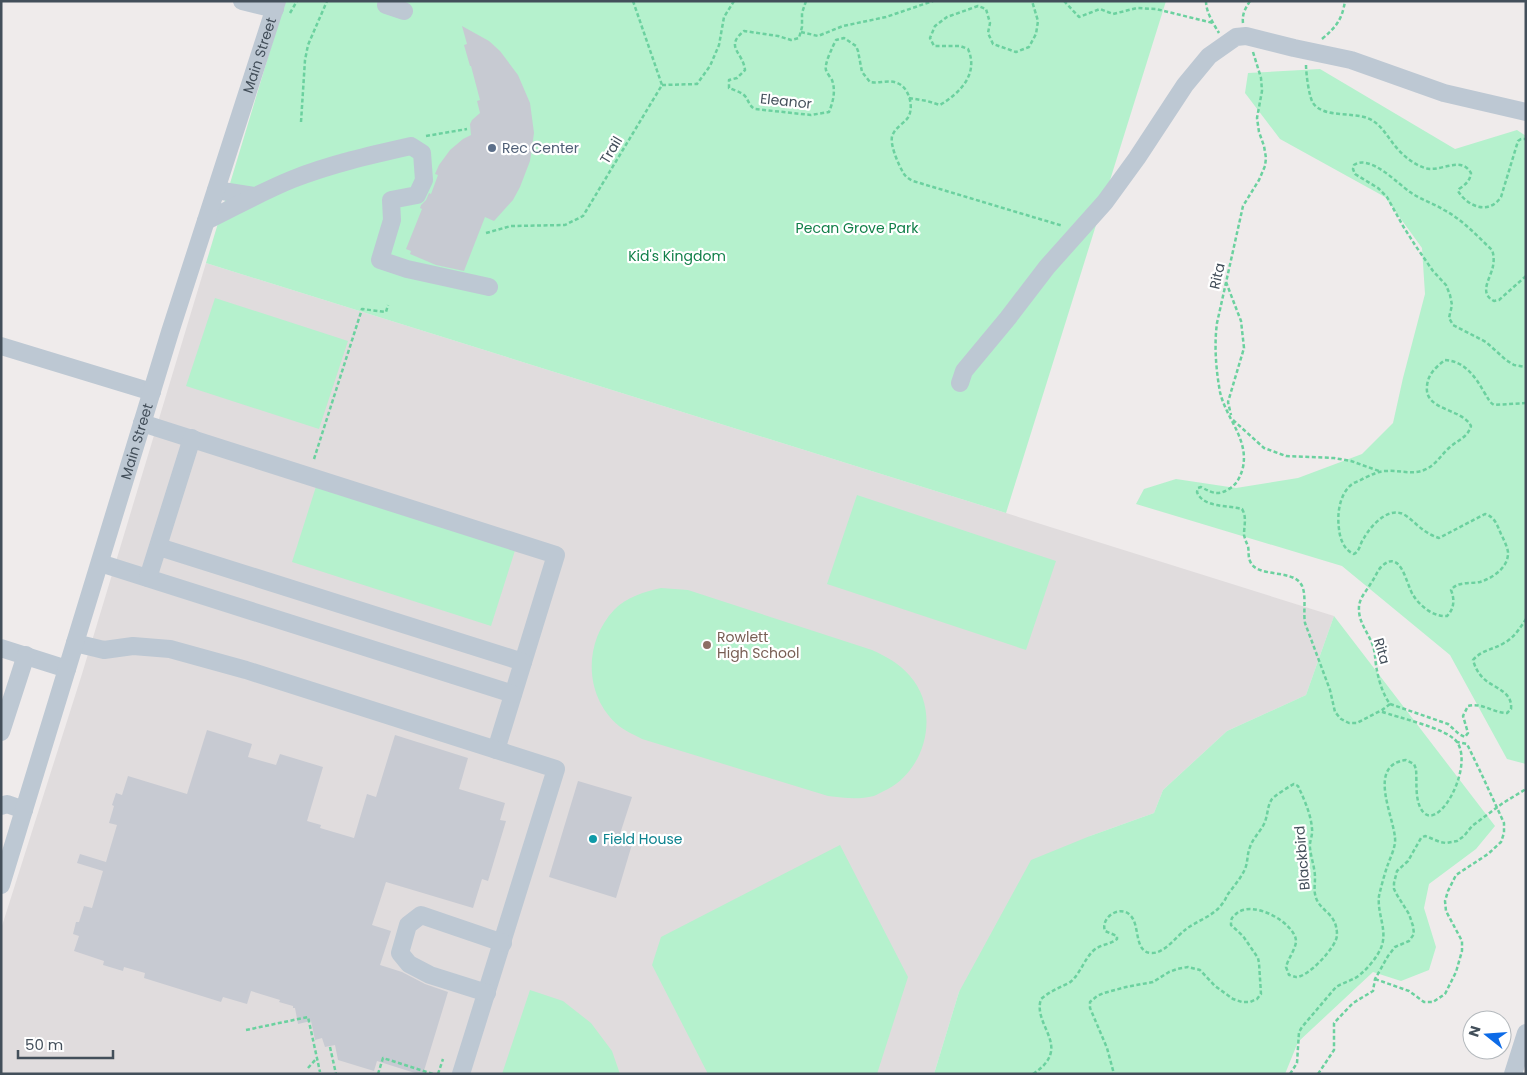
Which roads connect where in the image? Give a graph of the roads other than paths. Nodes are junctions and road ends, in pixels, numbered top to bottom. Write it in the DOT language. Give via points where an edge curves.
graph roads {
  1 [pos="242,1"];
  2 [pos="276,5"];
  3 [pos="386,5"];
  4 [pos="404,11"];
  5 [pos="1526,112"];
  6 [pos="216,190"];
  7 [pos="254,196"];
  8 [pos="206,221"];
  9 [pos="490,287"];
  10 [pos="1,346"];
  11 [pos="960,383"];
  12 [pos="152,392"];
  13 [pos="142,422"];
  14 [pos="192,438"];
  15 [pos="159,547"];
  16 [pos="100,563"];
  17 [pos="148,578"];
  18 [pos="75,643"];
  19 [pos="1,648"];
  20 [pos="26,655"];
  21 [pos="523,662"];
  22 [pos="67,669"];
  23 [pos="8,688"];
  24 [pos="513,694"];
  25 [pos="2,727"];
  26 [pos="496,750"];
  27 [pos="3,802"];
  28 [pos="24,810"];
  29 [pos="1,884"];
  30 [pos="503,943"];
  31 [pos="487,993"];
  32 [pos="1526,1033"];
  33 [pos="462,1074"];
  34 [pos="1513,1074"];
  1 -- 2 [label="street"];
  2 -- 6 [label="street, Main Street"];
  3 -- 4 [label="street"];
  5 -- 11 [label="street" via="1444,93 1351,60 1246,36 1236,38 1209,56 1185,85 1105,202 1047,267 964,371"];
  6 -- 7 [label="street"];
  6 -- 8 [label="street, Main Street"];
  7 -- 8 [label="street"];
  7 -- 9 [label="street" via="346,161 411,146 422,153 424,180 417,195 391,200 392,220 380,260"];
  8 -- 12 [label="street, Main Street"];
  10 -- 12 [label="street"];
  12 -- 13 [label="street, Main Street"];
  13 -- 14 [label="street"];
  13 -- 16 [label="street, Main Street"];
  14 -- 15 [label="street"];
  14 -- 21 [label="street" via="556,555"];
  15 -- 17 [label="street"];
  15 -- 21 [label="street"];
  16 -- 17 [label="street"];
  16 -- 18 [label="street, Main Street"];
  17 -- 24 [label="street"];
  18 -- 22 [label="street, Main Street"];
  18 -- 26 [label="street" via="104,650 133,646 170,649"];
  19 -- 20 [label="street"];
  20 -- 22 [label="street"];
  20 -- 23 [label="street"];
  21 -- 24 [label="street"];
  22 -- 28 [label="street, Main Street"];
  23 -- 25 [label="street"];
  24 -- 26 [label="street"];
  26 -- 30 [label="street" via="556,769"];
  27 -- 28 [label="street"];
  28 -- 29 [label="street, Main Street"];
  30 -- 31 [label="street"];
  30 -- 31 [label="street" via="421,915 408,925 400,953 409,964 430,975"];
  31 -- 33 [label="street"];
  32 -- 34 [label="street"];
}
